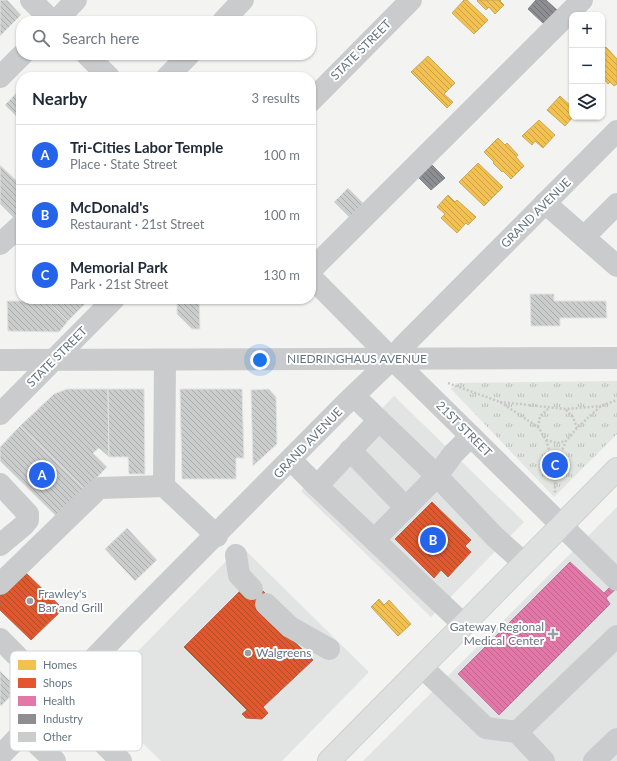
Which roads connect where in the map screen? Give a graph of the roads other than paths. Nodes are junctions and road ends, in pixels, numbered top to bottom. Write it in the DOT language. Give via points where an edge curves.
graph roads {
  1 [pos="31,0"];
  2 [pos="76,0"];
  3 [pos="243,0"];
  4 [pos="411,0"];
  5 [pos="582,0"];
  6 [pos="47,16"];
  7 [pos="61,16"];
  8 [pos="228,16"];
  9 [pos="17,60"];
  10 [pos="92,60"];
  11 [pos="184,60"];
  12 [pos="104,72"];
  13 [pos="172,72"];
  14 [pos="0,77"];
  15 [pos="316,96"];
  16 [pos="617,131"];
  17 [pos="545,203"];
  18 [pos="617,204"];
  19 [pos="16,230"];
  20 [pos="584,237"];
  21 [pos="0,244"];
  22 [pos="316,265"];
  23 [pos="617,266"];
  24 [pos="316,282"];
  25 [pos="109,304"];
  26 [pos="617,358"];
  27 [pos="392,359"];
  28 [pos="0,360"];
  29 [pos="54,360"];
  30 [pos="165,360"];
  31 [pos="354,396"];
  32 [pos="0,414"];
  33 [pos="379,420"];
  34 [pos="472,436"];
  35 [pos="350,450"];
  36 [pos="291,460"];
  37 [pos="617,469"];
  38 [pos="437,476"];
  39 [pos="0,484"];
  40 [pos="164,486"];
  41 [pos="317,486"];
  42 [pos="406,508"];
  43 [pos="562,526"];
  44 [pos="216,536"];
  45 [pos="374,540"];
  46 [pos="0,543"];
  47 [pos="236,555"];
  48 [pos="524,563"];
  49 [pos="617,580"];
  50 [pos="0,584"];
  51 [pos="464,625"];
  52 [pos="0,639"];
  53 [pos="615,641"];
  54 [pos="329,649"];
  55 [pos="12,651"];
  56 [pos="102,651"];
  57 [pos="422,667"];
  58 [pos="516,732"];
  59 [pos="617,738"];
  60 [pos="10,746"];
  61 [pos="44,751"];
  62 [pos="111,751"];
  63 [pos="0,756"];
  64 [pos="334,760"];
  65 [pos="55,761"];
  66 [pos="121,761"];
  67 [pos="544,761"];
  68 [pos="594,761"];
  1 -- 6 [label="street"];
  2 -- 7 [label="street"];
  3 -- 8 [label="street"];
  4 -- 15 [label="street, STATE STREET"];
  5 -- 22 [label="street"];
  9 -- 14 [label="street"];
  10 -- 12 [label="street"];
  11 -- 13 [label="street"];
  16 -- 17 [label="street, GRAND AVENUE"];
  17 -- 20 [label="street"];
  17 -- 27 [label="street, GRAND AVENUE"];
  18 -- 20 [label="street"];
  19 -- 21 [label="street"];
  20 -- 23 [label="street"];
  24 -- 27 [label="street, 21ST STREET"];
  25 -- 29 [label="street, STATE STREET"];
  26 -- 27 [label="street, NIEDRINGHAUS AVENUE"];
  27 -- 30 [label="street, NIEDRINGHAUS AVENUE"];
  27 -- 31 [label="street, GRAND AVENUE"];
  27 -- 34 [label="street, 21ST STREET"];
  28 -- 29 [label="street, NIEDRINGHAUS AVENUE"];
  29 -- 30 [label="street, NIEDRINGHAUS AVENUE"];
  29 -- 32 [label="street, STATE STREET"];
  30 -- 40 [label="street"];
  31 -- 33 [label="street"];
  31 -- 36 [label="street, GRAND AVENUE"];
  33 -- 35 [label="street"];
  33 -- 38 [label="street"];
  34 -- 38 [label="street" via="453,454"];
  34 -- 43 [label="street, 21ST STREET"];
  35 -- 41 [label="street"];
  35 -- 42 [label="street"];
  36 -- 41 [label="street"];
  36 -- 44 [label="street, GRAND AVENUE"];
  37 -- 43 [label="main road"];
  38 -- 42 [label="street"];
  38 -- 48 [label="street"];
  39 -- 46 [label="street" via="28,514 28,520 24,525"];
  40 -- 44 [label="street"];
  40 -- 50 [label="street" via="99,488"];
  41 -- 45 [label="street"];
  42 -- 45 [label="street"];
  43 -- 48 [label="main road"];
  43 -- 49 [label="street, 21ST STREET"];
  44 -- 56 [label="street, GRAND AVENUE"];
  45 -- 51 [label="street"];
  47 -- 54 [label="street" via="239,574 290,628"];
  48 -- 51 [label="main road"];
  51 -- 57 [label="main road"];
  52 -- 55 [label="street"];
  53 -- 58 [label="street"];
  57 -- 58 [label="street" via="486,728"];
  57 -- 64 [label="main road"];
  58 -- 67 [label="street"];
  59 -- 68 [label="street"];
  60 -- 63 [label="street, GRAND AVENUE"];
  61 -- 65 [label="street"];
  62 -- 66 [label="street"];
}
